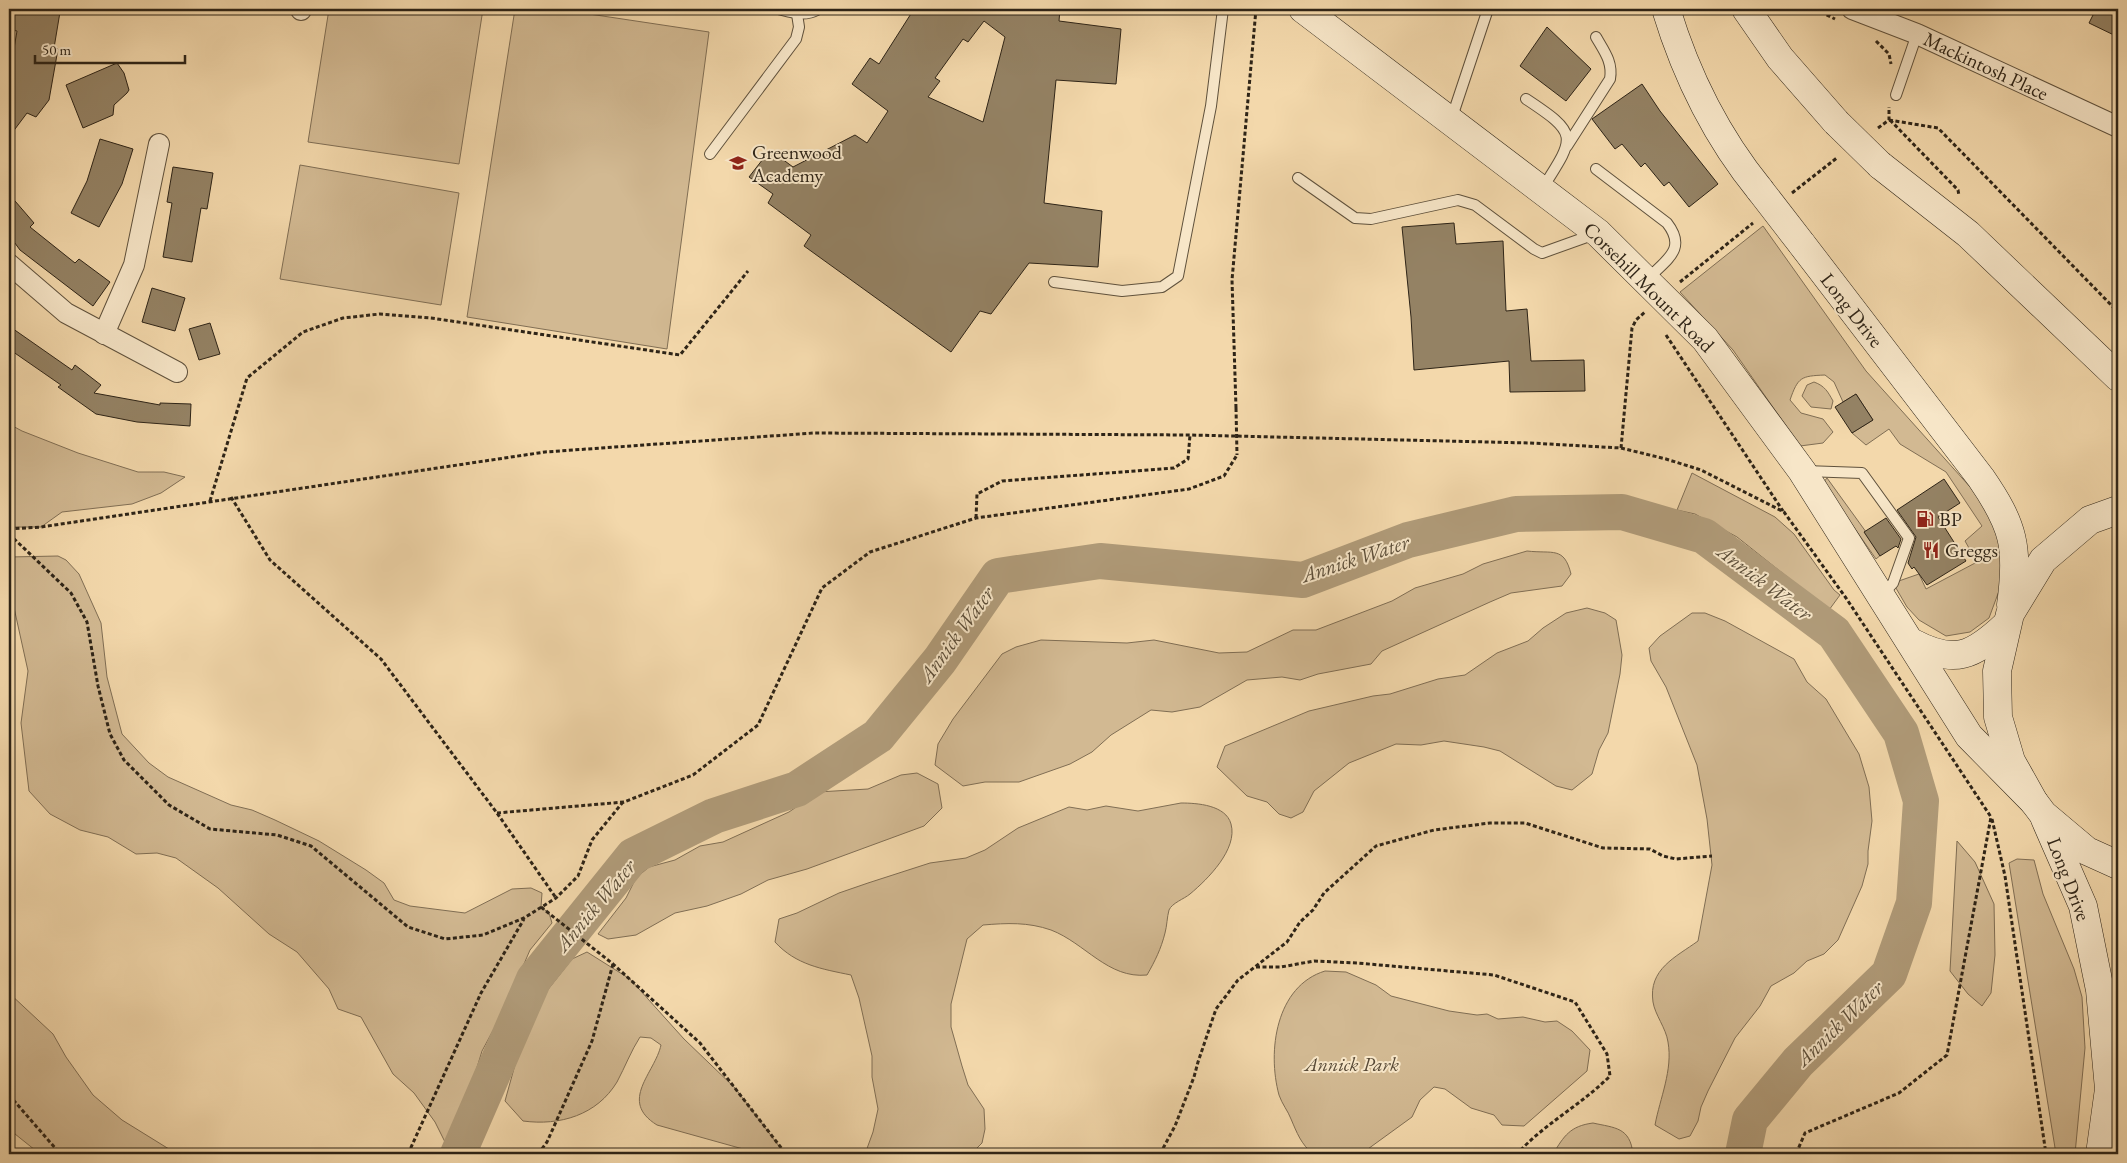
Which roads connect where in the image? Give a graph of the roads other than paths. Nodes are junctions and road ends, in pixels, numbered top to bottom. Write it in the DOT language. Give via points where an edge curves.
graph roads {
  1 [pos="778,9"];
  2 [pos="819,9"];
  3 [pos="1223,9"];
  4 [pos="1488,9"];
  5 [pos="1666,9"];
  6 [pos="1746,9"];
  7 [pos="1313,12"];
  8 [pos="797,14"];
  9 [pos="1846,15"];
  10 [pos="1917,34"];
  11 [pos="1596,37"];
  12 [pos="1892,97"];
  13 [pos="1526,99"];
  14 [pos="1451,121"];
  15 [pos="2118,127"];
  16 [pos="159,144"];
  17 [pos="1567,146"];
  18 [pos="710,154"];
  19 [pos="1596,169"];
  20 [pos="1298,178"];
  21 [pos="1541,189"];
  22 [pos="1598,233"];
  23 [pos="9,264"];
  24 [pos="1646,281"];
  25 [pos="1054,282"];
  26 [pos="104,334"];
  27 [pos="177,372"];
  28 [pos="2118,377"];
  29 [pos="1802,471"];
  30 [pos="2118,510"];
  31 [pos="1882,595"];
  32 [pos="2008,620"];
  33 [pos="1913,643"];
  34 [pos="2038,808"];
  35 [pos="2118,864"];
  36 [pos="2100,1154"];
  1 -- 8 [label="lane"];
  2 -- 8 [label="lane" via="810,14"];
  3 -- 25 [label="lane" via="1211,106 1178,276 1162,287 1122,291"];
  4 -- 14 [label="lane"];
  5 -- 32 [label="main road, Long Drive, bridge" via="1684,61 1723,140 2002,509 2012,534 2015,556"];
  6 -- 28 [label="main road, bridge" via="1780,58 1836,122 1880,165 1968,234"];
  7 -- 14 [label="main road, Corsehill Mount Road"];
  8 -- 18 [label="lane" via="796,40"];
  9 -- 10 [label="street, Mackintosh Place"];
  10 -- 12 [label="lane"];
  10 -- 15 [label="street, Mackintosh Place"];
  11 -- 17 [label="lane" via="1610,60 1610,79"];
  13 -- 17 [label="lane" via="1563,127"];
  14 -- 21 [label="main road, Corsehill Mount Road"];
  16 -- 26 [label="street" via="134,264"];
  17 -- 21 [label="lane"];
  19 -- 24 [label="lane" via="1667,224 1676,235 1676,248"];
  20 -- 22 [label="lane" via="1356,218 1371,218 1458,200 1475,205 1542,253"];
  21 -- 22 [label="main road, Corsehill Mount Road"];
  22 -- 24 [label="main road, Corsehill Mount Road"];
  23 -- 26 [label="street" via="66,313"];
  24 -- 29 [label="main road, Corsehill Mount Road" via="1705,339"];
  26 -- 27 [label="street"];
  29 -- 31 [label="main road, Corsehill Mount Road"];
  29 -- 31 [label="lane" via="1862,473 1910,538 1893,583"];
  30 -- 32 [label="main road" via="2090,520 2043,560"];
  31 -- 33 [label="main road, Corsehill Mount Road"];
  32 -- 33 [label="main road" via="1984,646 1966,654 1928,652"];
  32 -- 34 [label="main road" via="1996,671 1998,717 2011,761"];
  33 -- 34 [label="main road, Corsehill Mount Road" via="1926,670 1969,736"];
  34 -- 35 [label="main road, Corsehill Mount Road" via="2087,851"];
  34 -- 36 [label="main road, Long Drive" via="2083,906 2100,990 2109,1089"];
}
